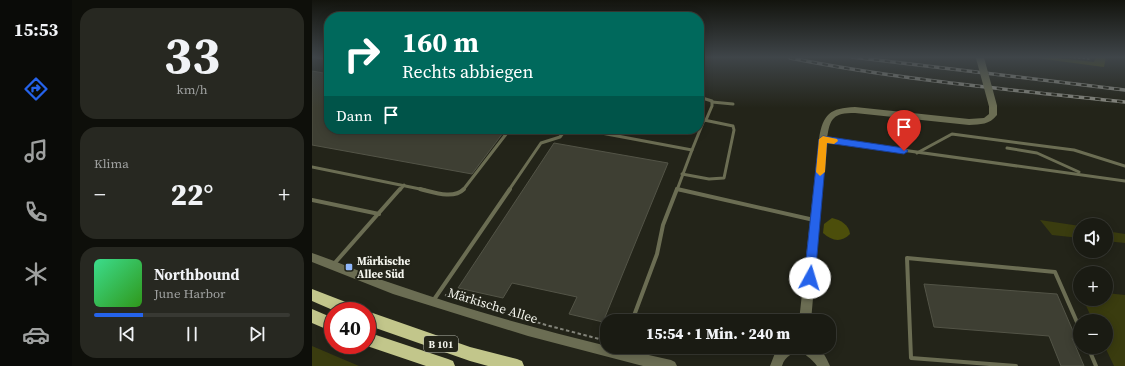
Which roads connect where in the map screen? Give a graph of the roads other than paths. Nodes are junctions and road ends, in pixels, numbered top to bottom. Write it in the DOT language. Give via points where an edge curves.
graph roads {
  1 [pos="984,74"];
  2 [pos="704,98"];
  3 [pos="712,102"];
  4 [pos="733,104"];
  5 [pos="706,120"];
  6 [pos="506,134"];
  7 [pos="562,134"];
  8 [pos="607,134"];
  9 [pos="698,134"];
  10 [pos="823,139"];
  11 [pos="1007,148"];
  12 [pos="692,150"];
  13 [pos="917,153"];
  14 [pos="1125,166"];
  15 [pos="312,167"];
  16 [pos="682,174"];
  17 [pos="1083,174"];
  18 [pos="1125,181"];
  19 [pos="404,185"];
  20 [pos="677,189"];
  21 [pos="312,200"];
  22 [pos="379,214"];
  23 [pos="816,221"];
  24 [pos="312,257"];
  25 [pos="332,266"];
  26 [pos="312,295"];
  27 [pos="329,302"];
  28 [pos="433,302"];
  29 [pos="635,314"];
  30 [pos="806,314"];
  31 [pos="1073,314"];
  32 [pos="312,316"];
  33 [pos="324,321"];
  34 [pos="376,321"];
  35 [pos="376,342"];
  36 [pos="600,346"];
  37 [pos="631,354"];
  38 [pos="781,354"];
  39 [pos="816,354"];
  40 [pos="1091,354"];
  41 [pos="448,366"];
  42 [pos="517,366"];
  43 [pos="671,366"];
  44 [pos="776,366"];
  45 [pos="824,366"];
  46 [pos="1016,366"];
  47 [pos="1096,366"];
  1 -- 10 [label="street, bridge" via="993,106 993,115 986,121 956,122 840,110 827,119"];
  2 -- 3 [label="lane"];
  3 -- 4 [label="lane"];
  3 -- 5 [label="lane"];
  5 -- 16 [label="lane" via="733,126 724,178 720,180"];
  6 -- 19 [label="lane" via="462,191 450,195"];
  7 -- 28 [label="lane" via="541,143"];
  8 -- 12 [label="lane"];
  9 -- 12 [label="lane"];
  10 -- 13 [label="lane"];
  10 -- 23 [label="street"];
  11 -- 17 [label="lane" via="1037,153"];
  12 -- 16 [label="lane"];
  13 -- 14 [label="lane" via="952,134 1074,150"];
  13 -- 17 [label="lane"];
  15 -- 19 [label="lane"];
  16 -- 20 [label="lane"];
  17 -- 18 [label="lane"];
  19 -- 22 [label="lane"];
  20 -- 23 [label="lane"];
  20 -- 29 [label="lane"];
  21 -- 22 [label="lane"];
  22 -- 25 [label="lane"];
  23 -- 30 [label="street"];
  24 -- 25 [label="street, Märkische Allee"];
  25 -- 28 [label="street, Märkische Allee"];
  26 -- 27 [label="highway"];
  28 -- 36 [label="street, Märkische Allee" via="499,323"];
  31 -- 46 [label="lane" via="1055,272 907,258 911,358"];
  32 -- 33 [label="highway"];
  34 -- 42 [label="highway, B 101" via="470,354"];
  35 -- 41 [label="highway, B 101"];
  37 -- 43 [label="street, Märkische Allee"];
  38 -- 44 [label="street"];
  39 -- 45 [label="street"];
  40 -- 47 [label="lane"];
}
